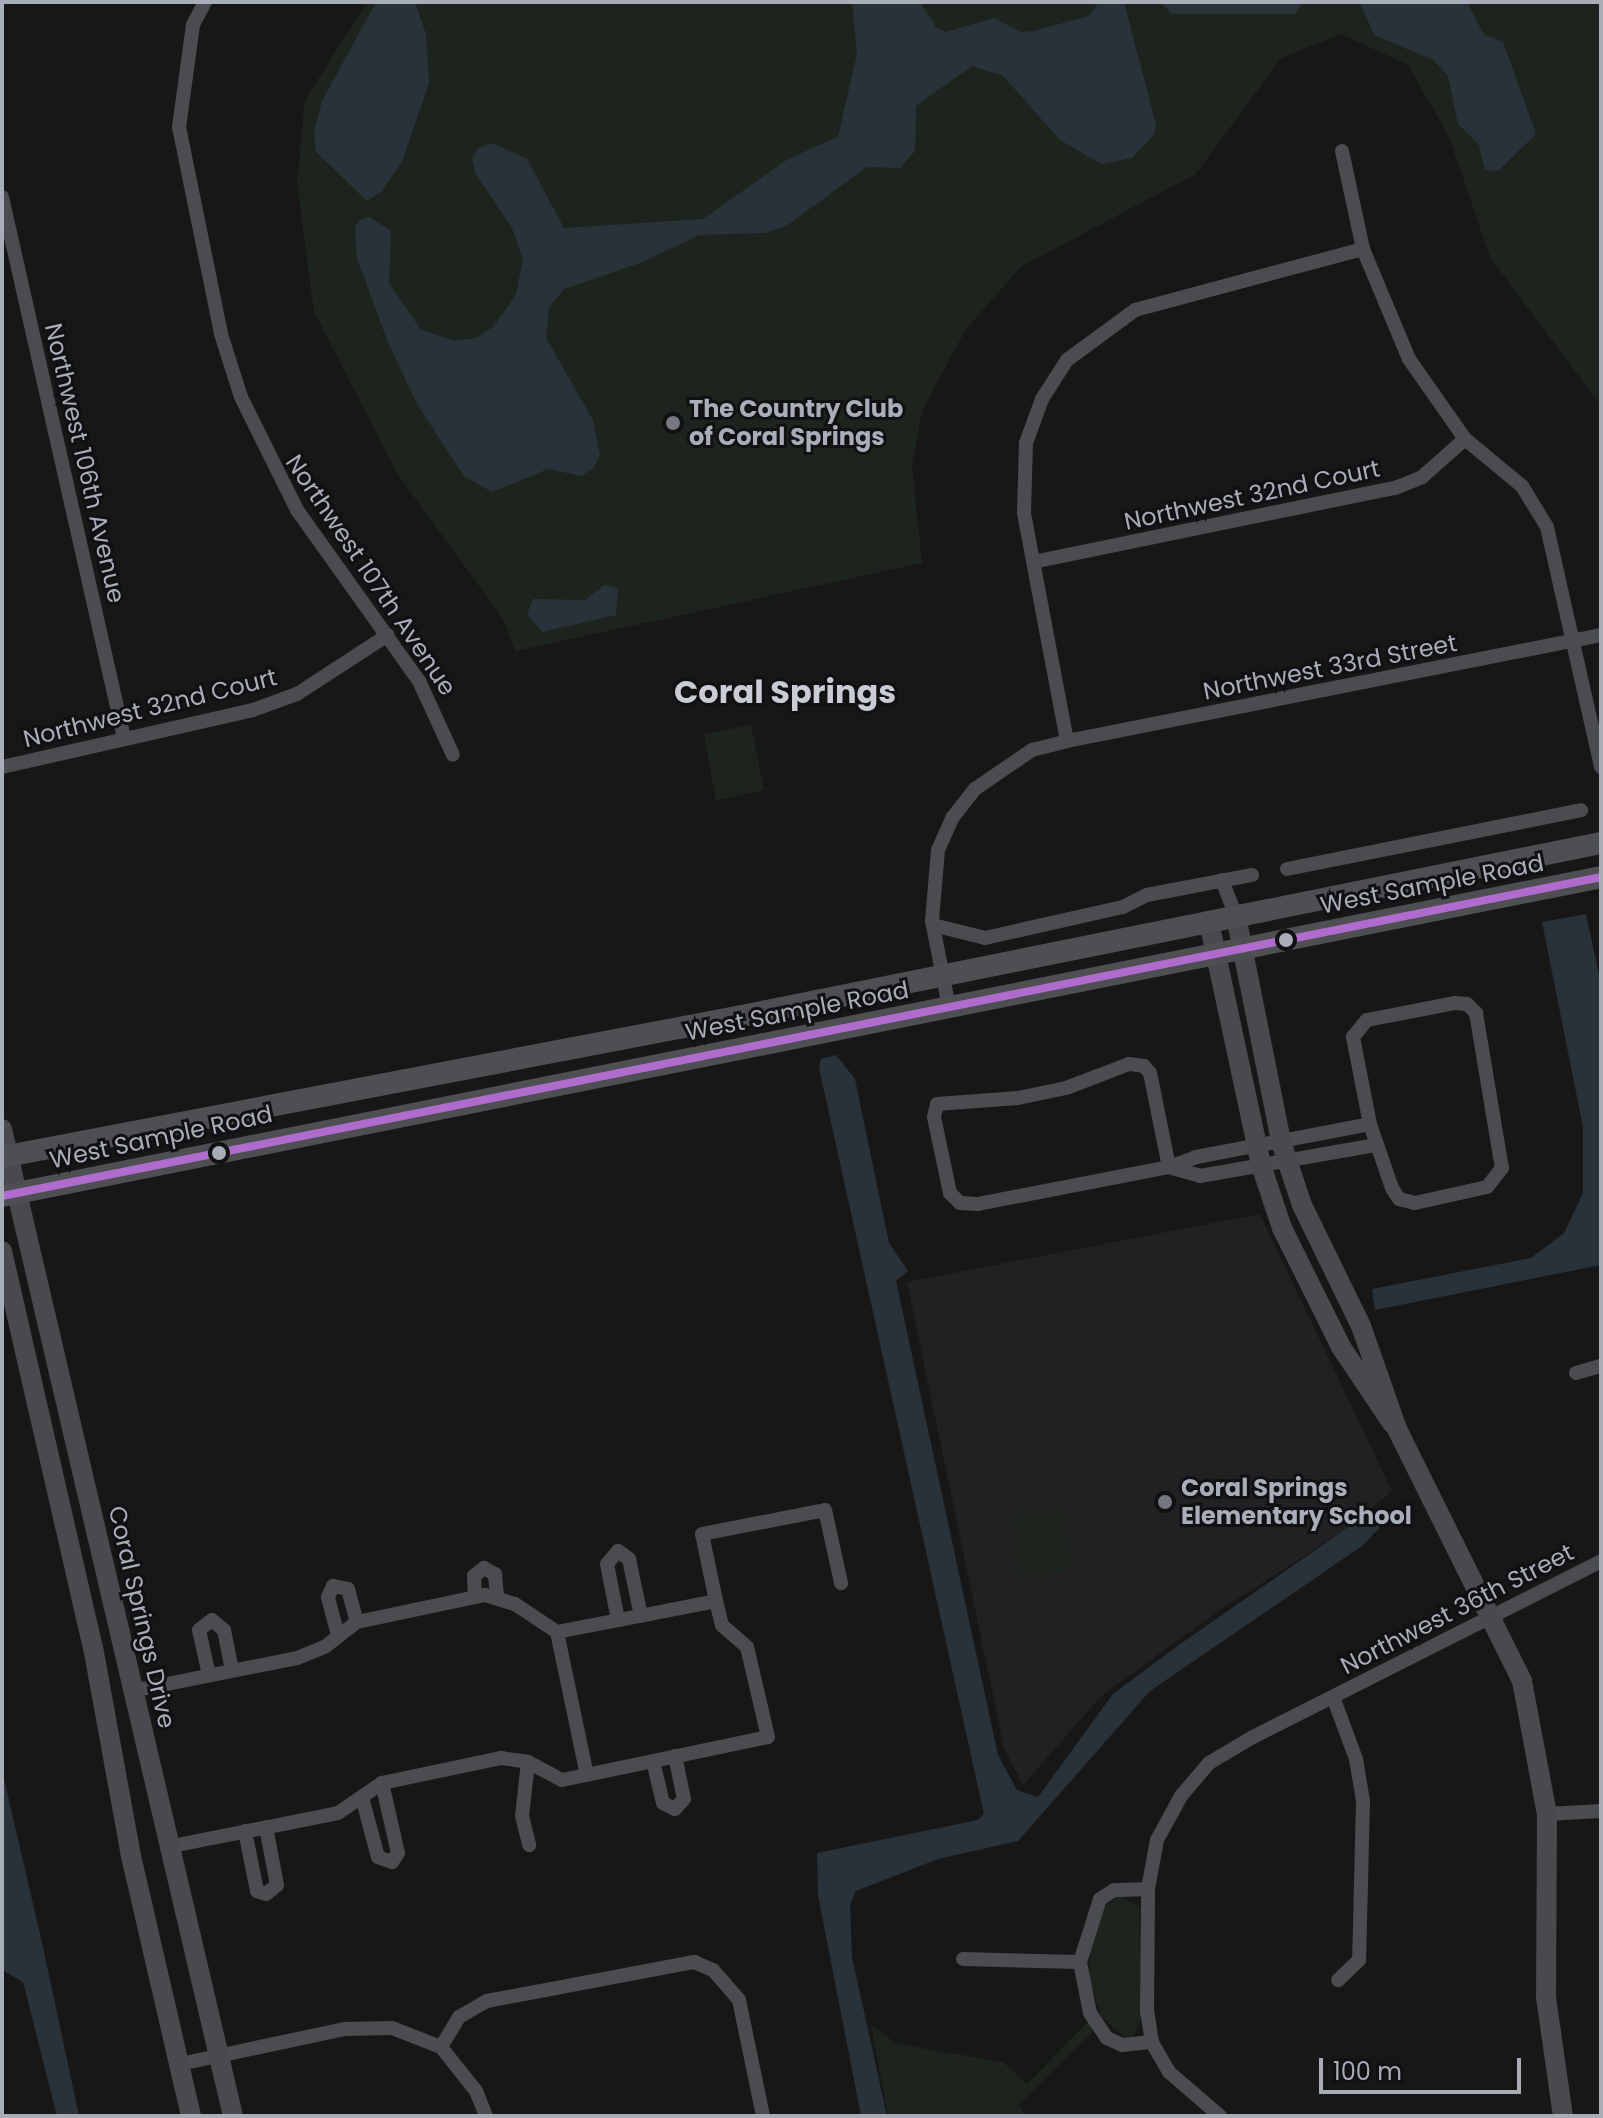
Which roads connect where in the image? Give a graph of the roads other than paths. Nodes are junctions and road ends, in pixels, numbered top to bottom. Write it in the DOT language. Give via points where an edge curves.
graph roads {
  1 [pos="205,2"];
  2 [pos="1342,151"];
  3 [pos="2,197"];
  4 [pos="1363,249"];
  5 [pos="1465,439"];
  6 [pos="1033,562"];
  7 [pos="388,635"];
  8 [pos="1601,635"];
  9 [pos="1574,641"];
  10 [pos="124,738"];
  11 [pos="1067,741"];
  12 [pos="453,755"];
  13 [pos="2,767"];
  14 [pos="1601,767"];
  15 [pos="1581,810"];
  16 [pos="1601,843"];
  17 [pos="1287,869"];
  18 [pos="1252,875"];
  19 [pos="1601,877"];
  20 [pos="1222,880"];
  21 [pos="1236,916"];
  22 [pos="1209,922"];
  23 [pos="933,925"];
  24 [pos="1243,949"];
  25 [pos="1217,955"];
  26 [pos="942,974"];
  27 [pos="949,1007"];
  28 [pos="1370,1124"];
  29 [pos="2,1129"];
  30 [pos="1281,1142"];
  31 [pos="1376,1145"];
  32 [pos="1258,1155"];
  33 [pos="5,1157"];
  34 [pos="1287,1163"];
  35 [pos="1169,1167"];
  36 [pos="9,1194"];
  37 [pos="2,1251"];
  38 [pos="1601,1366"];
  39 [pos="1576,1373"];
  40 [pos="1397,1429"];
  41 [pos="1601,1561"];
  42 [pos="841,1583"];
  43 [pos="475,1596"];
  44 [pos="497,1596"];
  45 [pos="716,1601"];
  46 [pos="641,1616"];
  47 [pos="1492,1616"];
  48 [pos="618,1620"];
  49 [pos="357,1622"];
  50 [pos="557,1632"];
  51 [pos="338,1635"];
  52 [pos="232,1670"];
  53 [pos="209,1675"];
  54 [pos="132,1691"];
  55 [pos="1333,1697"];
  56 [pos="675,1756"];
  57 [pos="653,1761"];
  58 [pos="528,1762"];
  59 [pos="587,1775"];
  60 [pos="382,1783"];
  61 [pos="362,1797"];
  62 [pos="1601,1811"];
  63 [pos="1547,1814"];
  64 [pos="266,1827"];
  65 [pos="245,1831"];
  66 [pos="529,1845"];
  67 [pos="172,1846"];
  68 [pos="1148,1889"];
  69 [pos="963,1959"];
  70 [pos="1080,1962"];
  71 [pos="1338,1980"];
  72 [pos="1152,2042"];
  73 [pos="441,2047"];
  74 [pos="220,2056"];
  75 [pos="180,2064"];
  76 [pos="191,2116"];
  77 [pos="233,2116"];
  78 [pos="486,2116"];
  79 [pos="763,2116"];
  80 [pos="1220,2116"];
  81 [pos="1563,2116"];
  1 -- 7 [label="street, Northwest 107th Avenue" via="193,25 179,127 221,334 269,462 297,510"];
  2 -- 4 [label="street"];
  3 -- 10 [label="street, Northwest 106th Avenue"];
  4 -- 5 [label="street" via="1409,359"];
  4 -- 6 [label="street" via="1135,310 1067,360 1042,399 1026,443 1023,502"];
  5 -- 6 [label="street, Northwest 32nd Court" via="1422,477 1395,488"];
  5 -- 9 [label="street" via="1537,505"];
  6 -- 11 [label="street"];
  7 -- 10 [label="street, Northwest 32nd Court" via="297,694 253,710"];
  7 -- 12 [label="street, Northwest 107th Avenue" via="435,709"];
  8 -- 9 [label="street, Northwest 33rd Street"];
  9 -- 11 [label="street, Northwest 33rd Street"];
  9 -- 14 [label="street"];
  10 -- 13 [label="street, Northwest 32nd Court"];
  11 -- 23 [label="street, Northwest 33rd Street" via="1002,767 953,817 934,872"];
  15 -- 17 [label="street"];
  16 -- 21 [label="main road, West Sample Road"];
  18 -- 20 [label="street"];
  19 -- 24 [label="main road, West Sample Road"];
  20 -- 21 [label="street"];
  20 -- 23 [label="street" via="985,938"];
  21 -- 22 [label="main road, West Sample Road"];
  21 -- 24 [label="main road"];
  22 -- 25 [label="main road"];
  22 -- 26 [label="main road, West Sample Road"];
  23 -- 26 [label="street, Northwest 33rd Street"];
  24 -- 25 [label="main road, West Sample Road"];
  24 -- 30 [label="main road"];
  25 -- 27 [label="main road, West Sample Road"];
  25 -- 32 [label="main road"];
  26 -- 27 [label="street, Northwest 33rd Street"];
  26 -- 33 [label="main road, West Sample Road"];
  27 -- 36 [label="main road, West Sample Road"];
  28 -- 30 [label="street"];
  28 -- 31 [label="street"];
  28 -- 31 [label="street" via="1353,1037 1357,1026 1467,1004 1476,1013 1494,1095 1502,1168 1498,1180 1415,1203 1399,1199"];
  29 -- 33 [label="main road, Coral Springs Drive"];
  30 -- 32 [label="street"];
  30 -- 34 [label="main road"];
  31 -- 34 [label="street"];
  32 -- 34 [label="street"];
  32 -- 35 [label="street"];
  32 -- 40 [label="main road" via="1289,1247 1357,1375"];
  33 -- 36 [label="main road, Coral Springs Drive"];
  34 -- 40 [label="main road" via="1312,1230 1365,1337"];
  35 -- 35 [label="street" via="1150,1073 1144,1066 1129,1064 1066,1088 1018,1098 937,1104 934,1117 950,1193 960,1203 978,1204"];
  36 -- 54 [label="main road, Coral Springs Drive"];
  37 -- 75 [label="main road" via="94,1650 131,1856"];
  38 -- 39 [label="street"];
  40 -- 47 [label="main road"];
  41 -- 47 [label="street, Northwest 36th Street"];
  42 -- 45 [label="street" via="825,1510 702,1534"];
  43 -- 44 [label="street"];
  43 -- 44 [label="street" via="474,1576 484,1568 495,1574"];
  43 -- 49 [label="street"];
  44 -- 50 [label="street"];
  45 -- 46 [label="street"];
  45 -- 56 [label="street" via="722,1625 747,1647 768,1737"];
  46 -- 48 [label="street"];
  46 -- 48 [label="street" via="629,1559 618,1551 607,1564"];
  47 -- 55 [label="street, Northwest 36th Street"];
  47 -- 63 [label="main road" via="1522,1681"];
  48 -- 50 [label="street"];
  49 -- 51 [label="street"];
  49 -- 51 [label="street" via="348,1589 333,1586 328,1597"];
  50 -- 59 [label="street"];
  51 -- 52 [label="street" via="297,1658"];
  52 -- 53 [label="street"];
  52 -- 53 [label="street" via="224,1630 212,1620 199,1630"];
  53 -- 54 [label="street"];
  54 -- 67 [label="main road, Coral Springs Drive"];
  55 -- 68 [label="street, Northwest 36th Street" via="1209,1763 1181,1796 1157,1840"];
  55 -- 71 [label="street" via="1356,1759 1363,1801 1359,1960"];
  56 -- 57 [label="street"];
  56 -- 57 [label="street" via="684,1799 675,1809 663,1803"];
  57 -- 59 [label="street"];
  58 -- 59 [label="street" via="553,1779"];
  58 -- 60 [label="street" via="501,1758"];
  58 -- 66 [label="street" via="522,1816"];
  60 -- 61 [label="street"];
  60 -- 61 [label="street" via="398,1853 392,1862 378,1857"];
  61 -- 64 [label="street" via="338,1813"];
  62 -- 63 [label="street"];
  63 -- 81 [label="main road" via="1546,1997"];
  64 -- 65 [label="street"];
  64 -- 65 [label="street" via="277,1885 266,1894 257,1891"];
  65 -- 67 [label="street"];
  67 -- 74 [label="main road, Coral Springs Drive"];
  68 -- 70 [label="street" via="1114,1890 1100,1899"];
  68 -- 72 [label="street, Northwest 36th Street"];
  69 -- 70 [label="street"];
  70 -- 72 [label="street" via="1090,2013 1107,2038 1122,2045"];
  72 -- 80 [label="street" via="1169,2072"];
  73 -- 74 [label="street" via="392,2028 345,2029"];
  73 -- 78 [label="street" via="476,2091"];
  73 -- 79 [label="street" via="459,2017 487,2001 694,1962 713,1970 739,2000"];
  74 -- 75 [label="street"];
  74 -- 77 [label="main road, Coral Springs Drive"];
  75 -- 76 [label="main road"];
}
